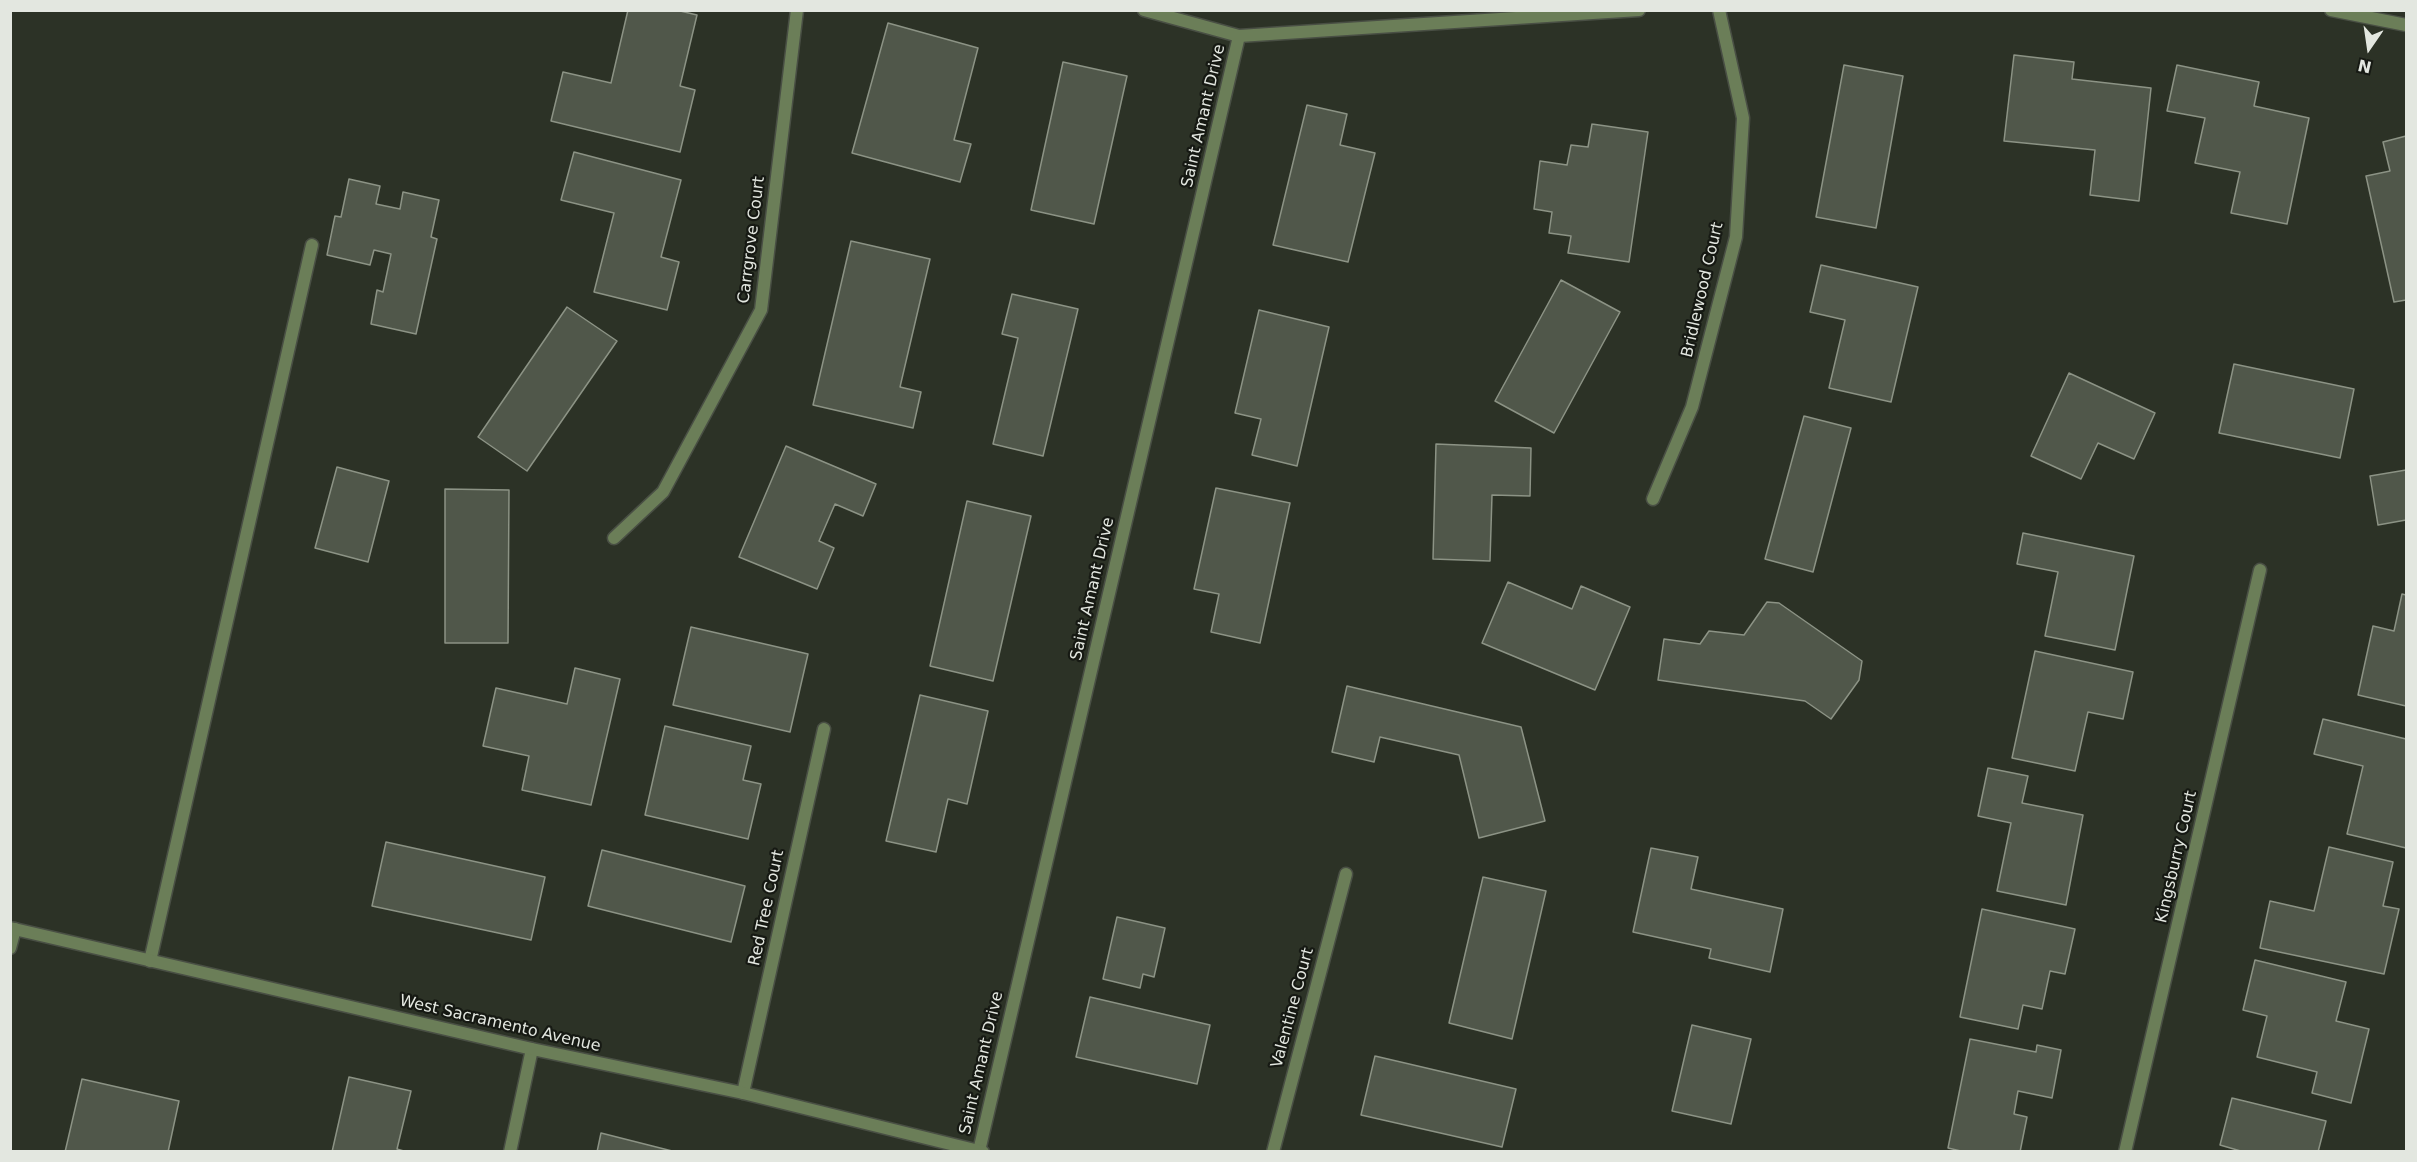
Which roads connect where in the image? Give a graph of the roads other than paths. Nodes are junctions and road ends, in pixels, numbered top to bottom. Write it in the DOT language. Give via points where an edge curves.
graph roads {
  1 [pos="797,10"];
  2 [pos="1144,10"];
  3 [pos="1639,10"];
  4 [pos="1719,10"];
  5 [pos="2331,10"];
  6 [pos="2406,25"];
  7 [pos="1239,36"];
  8 [pos="312,245"];
  9 [pos="1653,499"];
  10 [pos="614,537"];
  11 [pos="2260,570"];
  12 [pos="824,729"];
  13 [pos="1346,874"];
  14 [pos="13,928"];
  15 [pos="10,948"];
  16 [pos="150,961"];
  17 [pos="532,1049"];
  18 [pos="743,1093"];
  19 [pos="981,1151"];
  20 [pos="510,1152"];
  21 [pos="1273,1152"];
  22 [pos="2125,1152"];
  1 -- 10 [label="street, Carrgrove Court" via="762,310 663,492"];
  2 -- 7 [label="street"];
  3 -- 7 [label="street"];
  4 -- 9 [label="street, Bridlewood Court" via="1743,118 1736,237 1692,407"];
  5 -- 6 [label="street"];
  7 -- 19 [label="street, Saint Amant Drive"];
  8 -- 16 [label="street"];
  11 -- 22 [label="street, Kingsburry Court"];
  12 -- 18 [label="street, Red Tree Court"];
  13 -- 21 [label="street, Valentine Court"];
  14 -- 15 [label="street"];
  14 -- 16 [label="street, West Sacramento Avenue"];
  16 -- 17 [label="street, West Sacramento Avenue"];
  17 -- 18 [label="street, West Sacramento Avenue"];
  17 -- 20 [label="street"];
  18 -- 19 [label="street, West Sacramento Avenue"];
}
